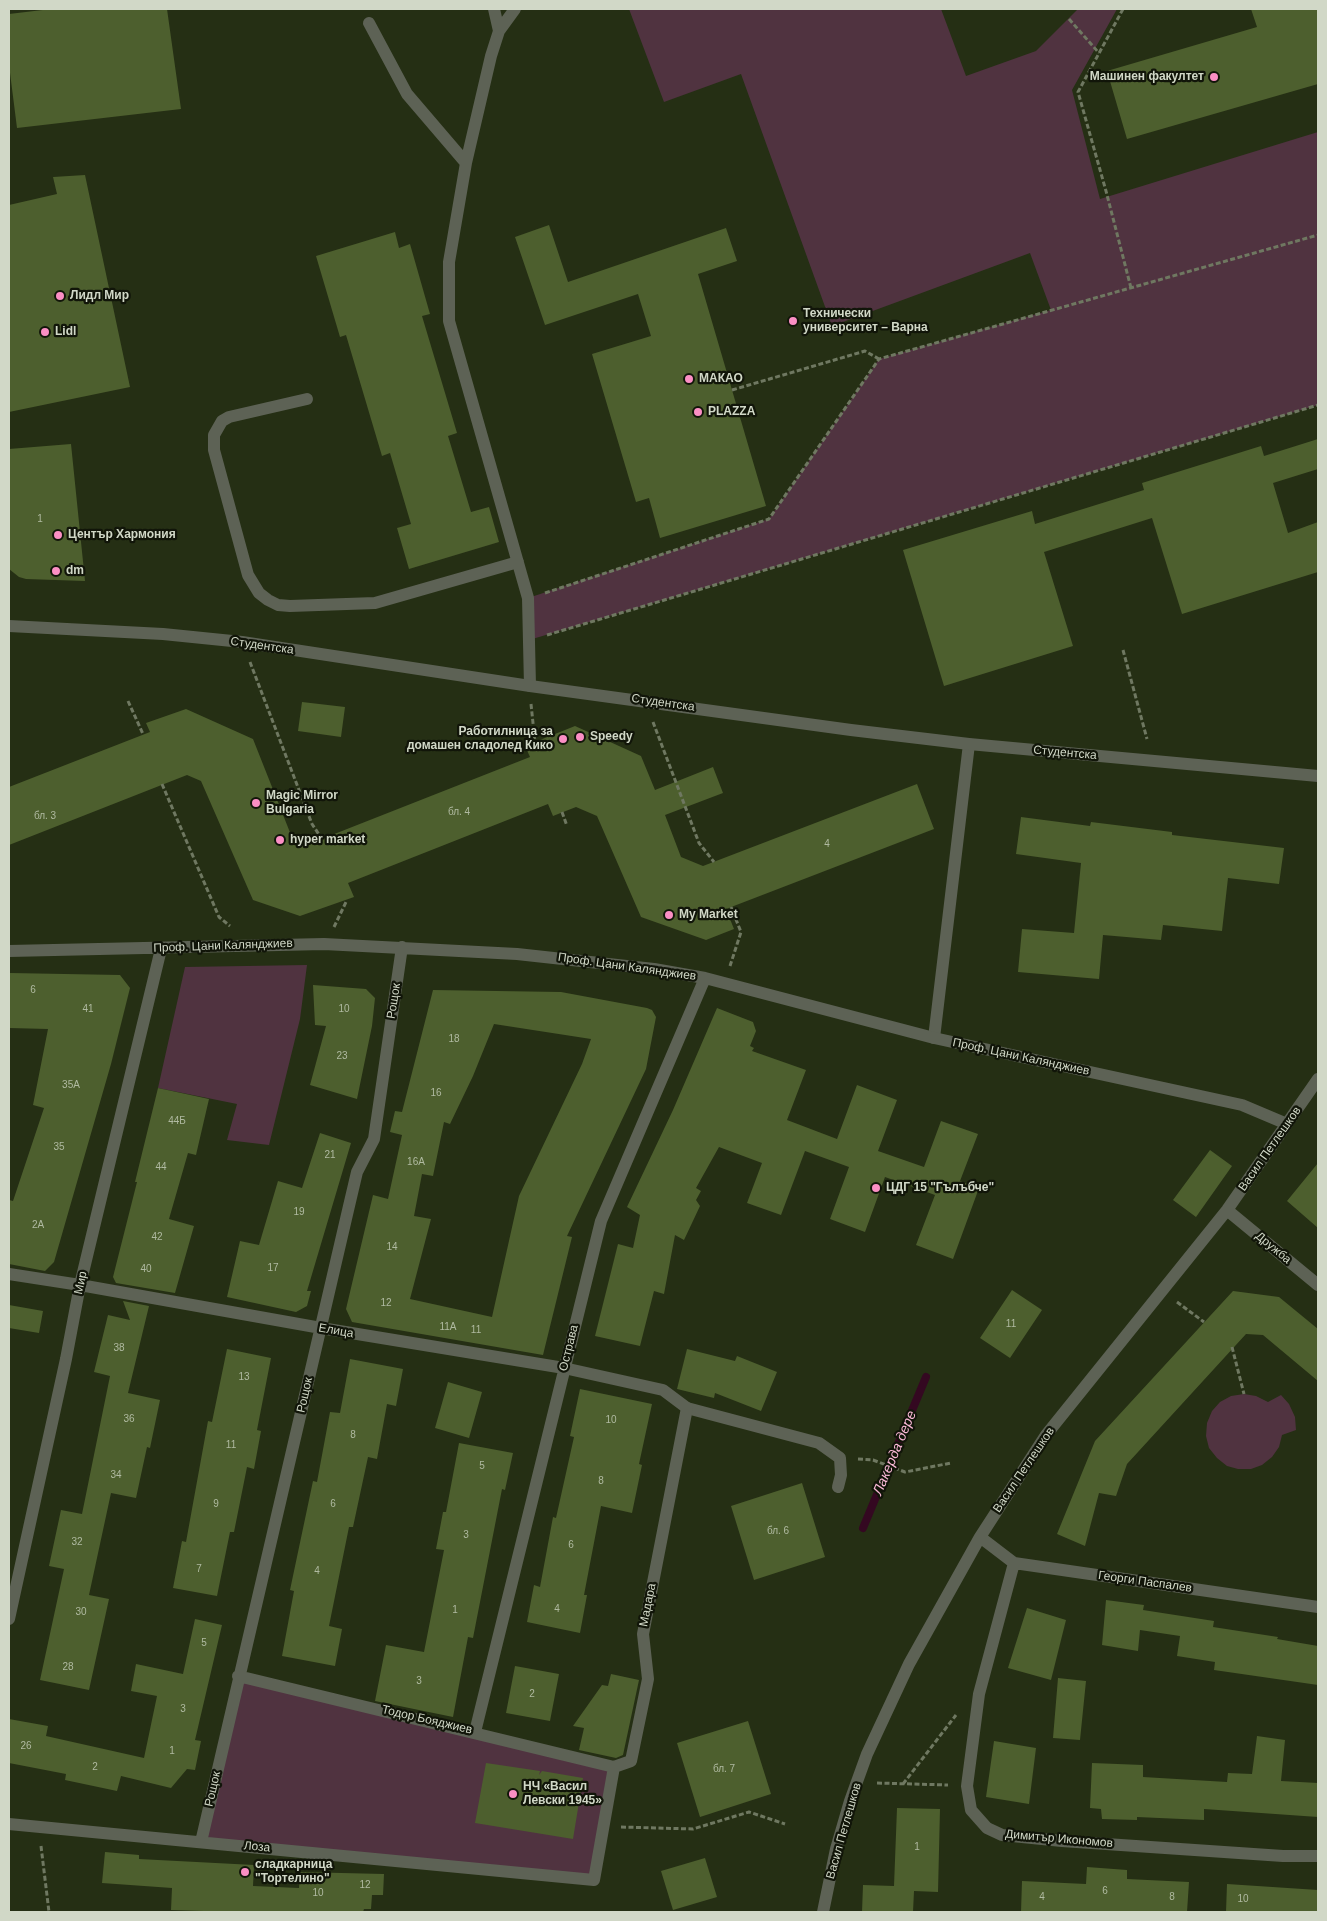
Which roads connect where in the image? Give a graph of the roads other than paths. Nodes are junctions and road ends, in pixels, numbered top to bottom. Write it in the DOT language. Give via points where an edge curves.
graph roads {
  1 [pos="494,9"];
  2 [pos="515,9"];
  3 [pos="369,23"];
  4 [pos="499,31"];
  5 [pos="466,163"];
  6 [pos="307,399"];
  7 [pos="518,562"];
  8 [pos="9,626"];
  9 [pos="530,686"];
  10 [pos="968,744"];
  11 [pos="1318,776"];
  12 [pos="402,947"];
  13 [pos="161,949"];
  14 [pos="9,951"];
  15 [pos="705,978"];
  16 [pos="934,1038"];
  17 [pos="1318,1080"];
  18 [pos="1287,1124"];
  19 [pos="1228,1210"];
  20 [pos="9,1274"];
  21 [pos="80,1284"];
  22 [pos="1318,1285"];
  23 [pos="321,1328"];
  24 [pos="564,1368"];
  25 [pos="687,1408"];
  26 [pos="838,1487"];
  27 [pos="980,1537"];
  28 [pos="1014,1563"];
  29 [pos="1318,1607"];
  30 [pos="9,1619"];
  31 [pos="238,1676"];
  32 [pos="475,1732"];
  33 [pos="614,1767"];
  34 [pos="9,1824"];
  35 [pos="201,1842"];
  36 [pos="1318,1856"];
  37 [pos="823,1912"];
  1 -- 4 [label="street"];
  2 -- 4 [label="street"];
  3 -- 5 [label="street" via="407,94"];
  4 -- 5 [label="street" via="490,56"];
  5 -- 7 [label="street" via="449,262 449,321"];
  6 -- 7 [label="street" via="229,417 214,435 214,450 248,574 263,597 278,605 290,606 375,603"];
  7 -- 9 [label="street" via="528,598"];
  8 -- 9 [label="street, Студентска" via="163,634 242,642"];
  9 -- 10 [label="street, Студентска"];
  10 -- 11 [label="street, Студентска"];
  10 -- 16 [label="street"];
  12 -- 13 [label="street, Проф. Цани Калянджиев" via="324,944"];
  12 -- 15 [label="street, Проф. Цани Калянджиев" via="517,954"];
  12 -- 23 [label="street, Рощок" via="374,1139 358,1172"];
  13 -- 14 [label="street, Проф. Цани Калянджиев"];
  13 -- 21 [label="street, Мир"];
  15 -- 16 [label="street, Проф. Цани Калянджиев"];
  15 -- 24 [label="street, Острава" via="601,1220"];
  16 -- 18 [label="street, Проф. Цани Калянджиев" via="1242,1105"];
  17 -- 18 [label="street, Васил Петлешков"];
  18 -- 19 [label="street, Васил Петлешков"];
  19 -- 22 [label="street, Дружба"];
  19 -- 27 [label="street, Васил Петлешков" via="1046,1435"];
  20 -- 21 [label="street, Елица"];
  21 -- 23 [label="street, Елица"];
  21 -- 30 [label="street, Мир"];
  23 -- 24 [label="street, Елица"];
  23 -- 31 [label="street, Рощок"];
  24 -- 25 [label="street, Елица" via="663,1390"];
  24 -- 32 [label="street, Острава"];
  25 -- 26 [label="street" via="819,1443 840,1458"];
  25 -- 33 [label="street, Мадара" via="643,1634 648,1679 631,1760"];
  27 -- 28 [label="street, Георги Паспалев"];
  27 -- 37 [label="street, Васил Петлешков" via="909,1664 867,1754 836,1849"];
  28 -- 29 [label="street, Георги Паспалев"];
  28 -- 36 [label="street, Димитър Икономов" via="979,1694 966,1786 971,1810 987,1828 1002,1835 1072,1842"];
  31 -- 32 [label="street, Тодор Бояджиев"];
  31 -- 35 [label="street, Рощок"];
  32 -- 33 [label="street, Тодор Бояджиев"];
  33 -- 35 [label="street, Лоза" via="594,1880"];
  34 -- 35 [label="street, Лоза"];
}
